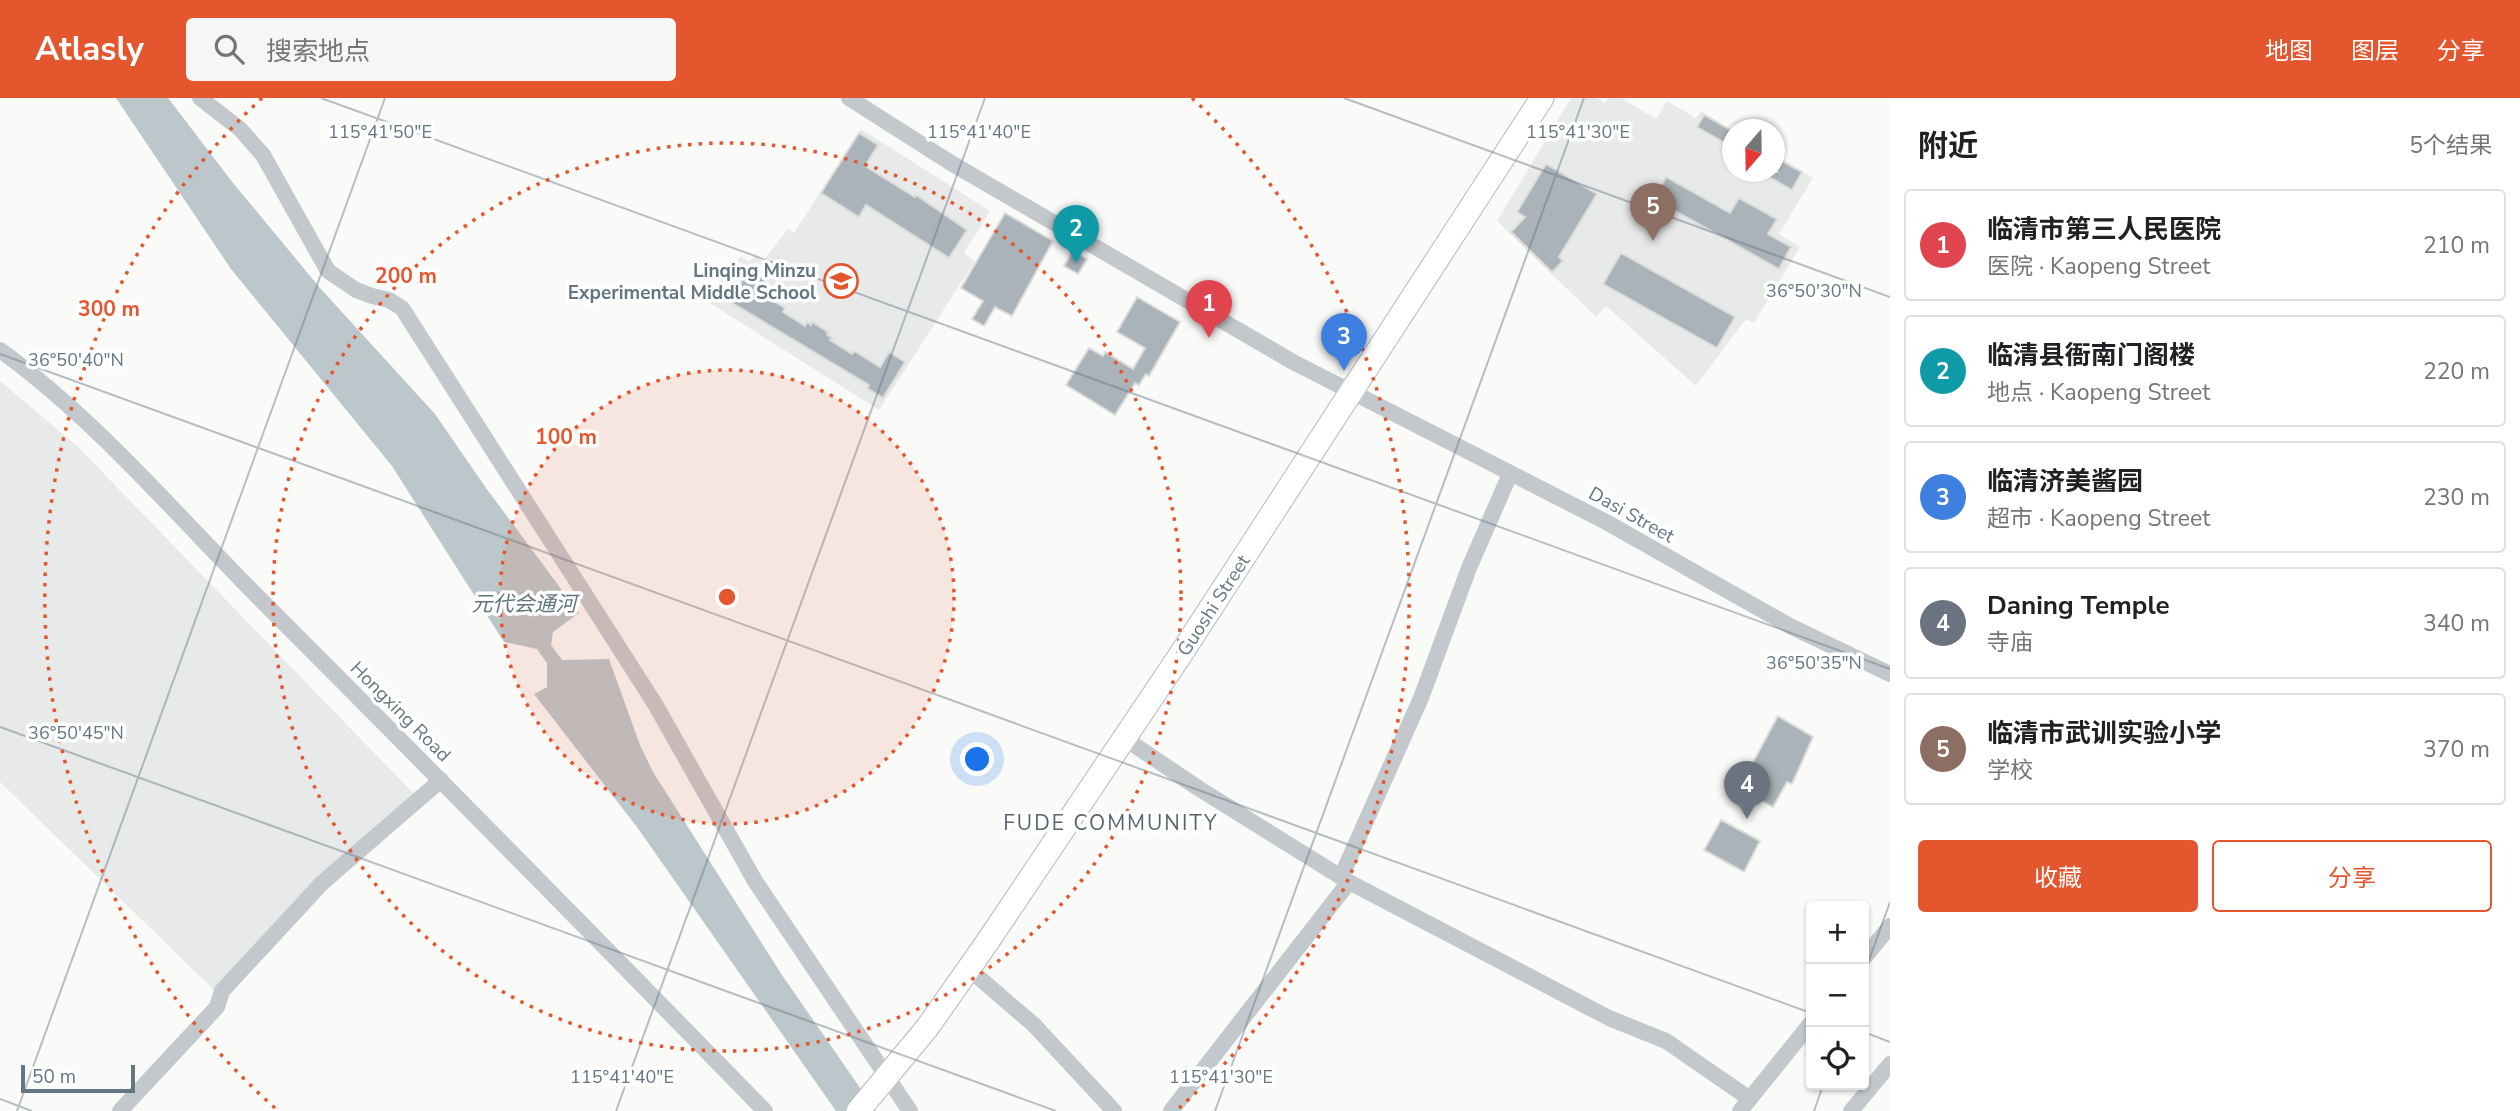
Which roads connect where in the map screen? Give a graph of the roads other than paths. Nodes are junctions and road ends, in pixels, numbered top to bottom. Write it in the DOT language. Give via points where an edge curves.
graph roads {
  1 [pos="200,98"];
  2 [pos="849,98"];
  3 [pos="1542,98"];
  4 [pos="0,349"];
  5 [pos="1352,393"];
  6 [pos="1510,474"];
  7 [pos="1890,674"];
  8 [pos="1124,738"];
  9 [pos="441,780"];
  10 [pos="1345,880"];
  11 [pos="1890,926"];
  12 [pos="1869,952"];
  13 [pos="969,969"];
  14 [pos="1808,1027"];
  15 [pos="1890,1064"];
  16 [pos="887,1076"];
  17 [pos="1745,1105"];
  18 [pos="863,1106"];
  19 [pos="120,1111"];
  20 [pos="765,1111"];
  21 [pos="910,1111"];
  22 [pos="1114,1111"];
  23 [pos="1171,1111"];
  24 [pos="1851,1111"];
  1 -- 16 [label="street" via="240,129 263,155 328,271 356,289 402,308 655,705 755,881"];
  2 -- 5 [label="street, Dasi Street" via="951,163"];
  3 -- 5 [label="street, Guoshi Street"];
  4 -- 9 [label="street, Hongxing Road" via="34,374 139,473 198,538"];
  5 -- 6 [label="street, Dasi Street"];
  5 -- 8 [label="street, Guoshi Street"];
  6 -- 7 [label="street, Dasi Street" via="1606,522 1790,626"];
  6 -- 10 [label="street"];
  8 -- 10 [label="street"];
  8 -- 13 [label="street, Guoshi Street"];
  9 -- 19 [label="street" via="323,883 222,991 217,1007"];
  9 -- 20 [label="street, Hongxing Road"];
  10 -- 17 [label="street" via="1609,1018 1666,1041"];
  10 -- 23 [label="street"];
  11 -- 12 [label="street"];
  13 -- 16 [label="street, Guoshi Street"];
  13 -- 22 [label="street" via="1034,1025"];
  14 -- 17 [label="street"];
  15 -- 24 [label="street"];
  16 -- 18 [label="street, Guoshi Street"];
  16 -- 21 [label="street"];
}
